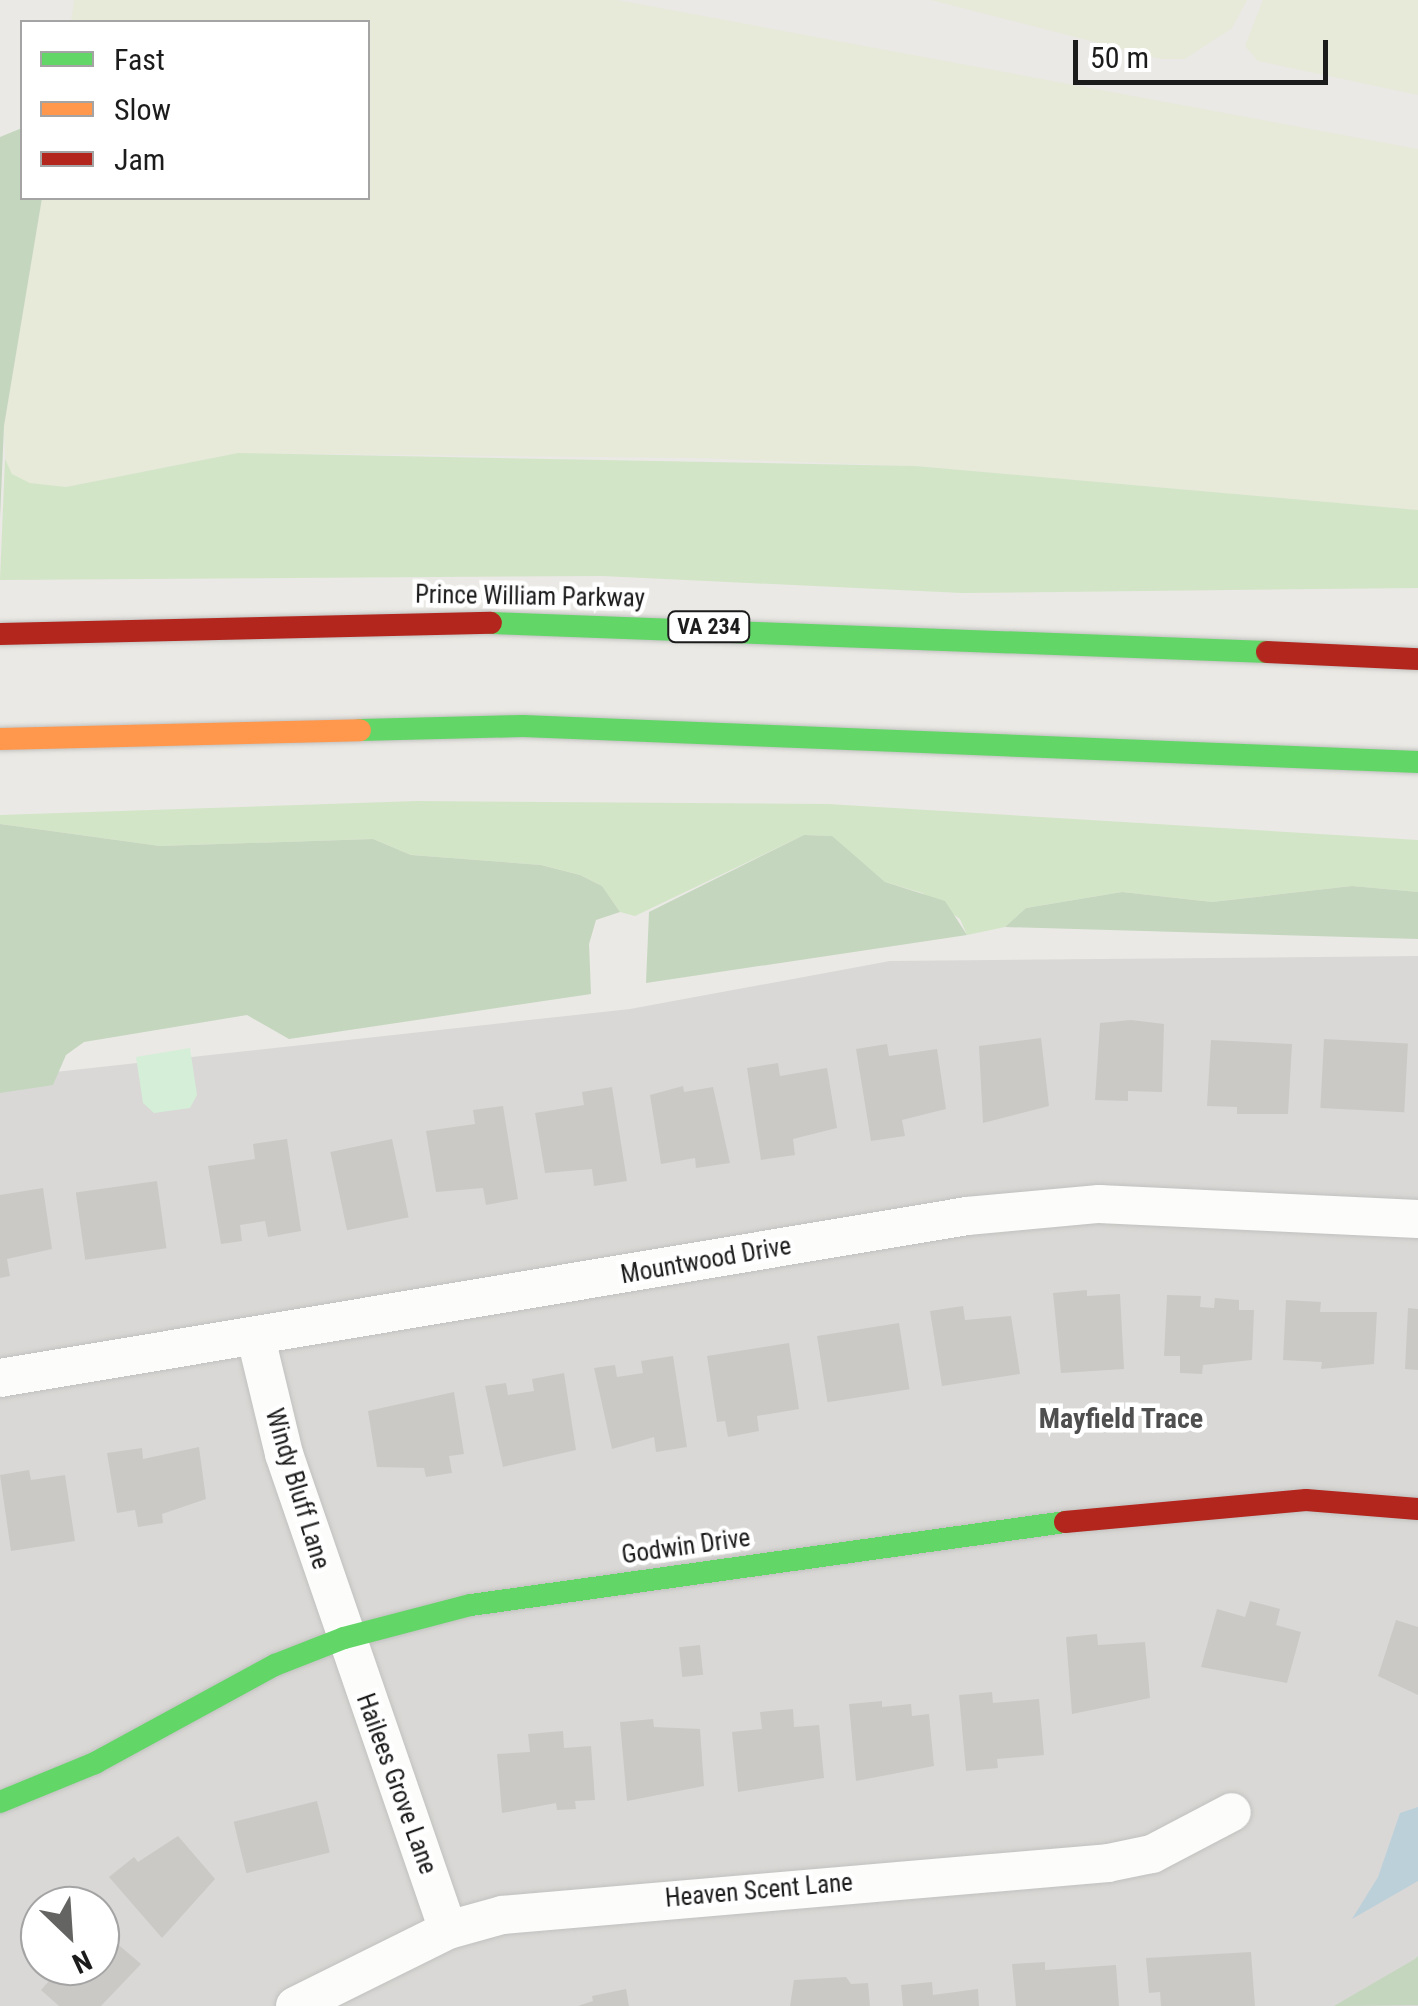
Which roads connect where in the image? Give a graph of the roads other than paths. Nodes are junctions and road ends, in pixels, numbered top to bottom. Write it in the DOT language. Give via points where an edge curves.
graph roads {
  1 [pos="0,634"];
  2 [pos="1418,659"];
  3 [pos="0,739"];
  4 [pos="1418,762"];
  5 [pos="1418,1220"];
  6 [pos="256,1338"];
  7 [pos="0,1378"];
  8 [pos="1418,1509"];
  9 [pos="344,1638"];
  10 [pos="0,1802"];
  11 [pos="1232,1812"];
  12 [pos="448,1930"];
  13 [pos="295,2006"];
  1 -- 2 [label="main road, Prince William Parkway / VA 234" via="450,622 698,626"];
  3 -- 4 [label="main road" via="523,726"];
  5 -- 6 [label="street, Mountwood Drive" via="1098,1204 967,1216"];
  6 -- 7 [label="street, Mountwood Drive"];
  6 -- 9 [label="street, Windy Bluff Lane" via="284,1454"];
  8 -- 9 [label="main road, Godwin Drive" via="1306,1500 1137,1512 471,1605"];
  9 -- 10 [label="main road, Godwin Drive" via="275,1666 94,1763"];
  9 -- 12 [label="street, Hailees Grove Lane"];
  11 -- 12 [label="street, Heaven Scent Lane" via="1152,1854 1108,1863 561,1908"];
  12 -- 13 [label="street, Heaven Scent Lane"];
}
